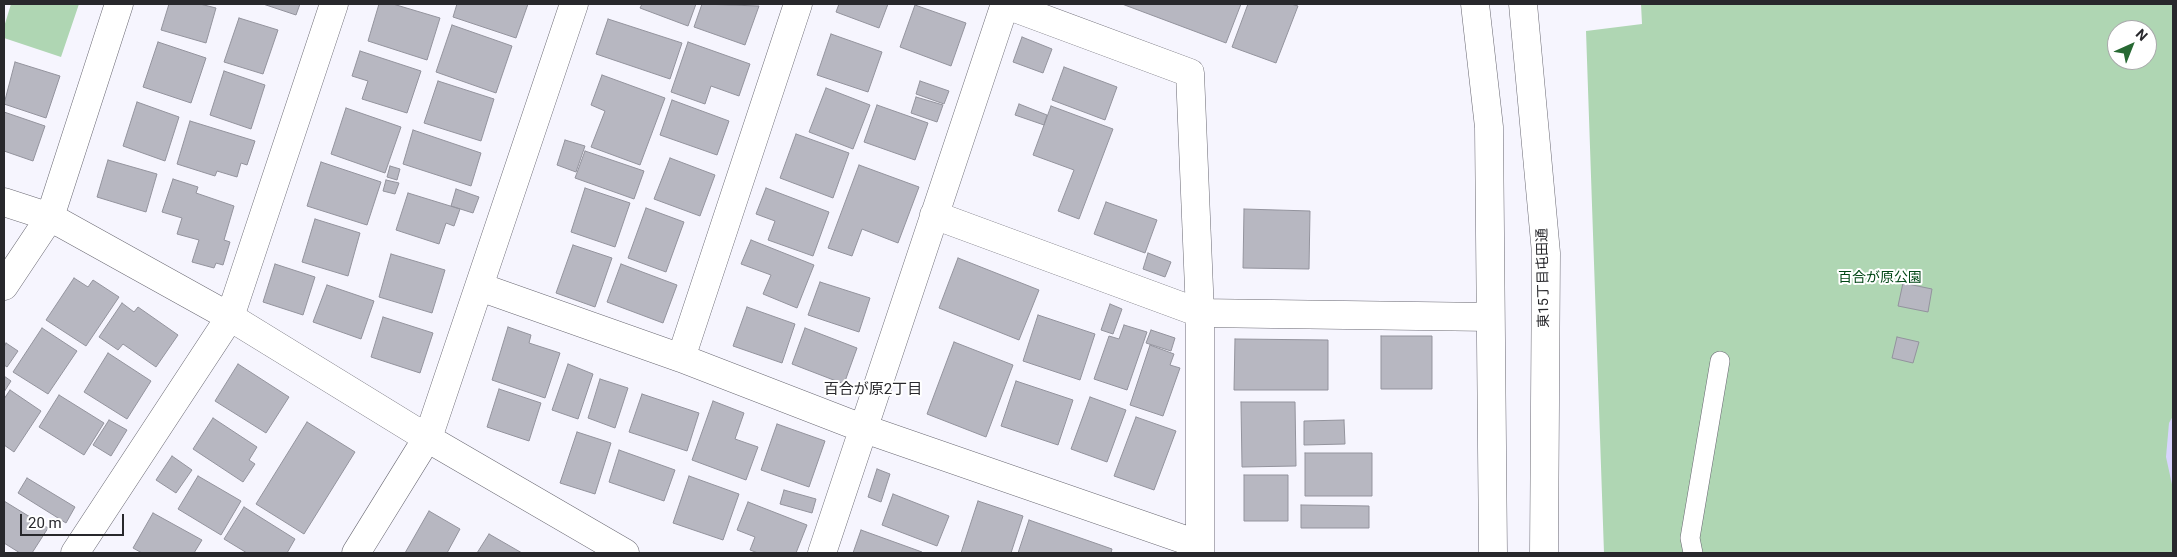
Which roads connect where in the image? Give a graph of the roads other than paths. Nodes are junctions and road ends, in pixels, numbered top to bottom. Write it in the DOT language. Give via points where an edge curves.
graph roads {
  1 [pos="118,4"];
  2 [pos="334,4"];
  3 [pos="574,4"];
  4 [pos="798,4"];
  5 [pos="1004,4"];
  6 [pos="1475,4"];
  7 [pos="1523,4"];
  8 [pos="4,202"];
  9 [pos="934,215"];
  10 [pos="50,217"];
  11 [pos="4,286"];
  12 [pos="480,287"];
  13 [pos="1200,313"];
  14 [pos="230,317"];
  15 [pos="1490,317"];
  16 [pos="681,358"];
  17 [pos="1720,361"];
  18 [pos="862,428"];
  19 [pos="427,438"];
  20 [pos="1200,549"];
  21 [pos="75,553"];
  22 [pos="356,553"];
  23 [pos="626,553"];
  24 [pos="822,553"];
  25 [pos="1493,553"];
  26 [pos="1544,553"];
  27 [pos="1694,553"];
  1 -- 10 [label="street"];
  2 -- 14 [label="street"];
  3 -- 12 [label="street"];
  4 -- 16 [label="street"];
  5 -- 9 [label="street"];
  5 -- 13 [label="street" via="1190,73"];
  6 -- 15 [label="street" via="1489,127"];
  7 -- 26 [label="street, 東15丁目屯田通" via="1546,253"];
  8 -- 10 [label="street"];
  9 -- 13 [label="street"];
  9 -- 18 [label="street"];
  10 -- 11 [label="street"];
  10 -- 14 [label="street"];
  12 -- 16 [label="street"];
  12 -- 19 [label="street"];
  13 -- 15 [label="street"];
  13 -- 20 [label="street"];
  14 -- 19 [label="street"];
  14 -- 21 [label="street"];
  15 -- 25 [label="street"];
  16 -- 18 [label="street"];
  17 -- 27 [label="lane" via="1690,538"];
  18 -- 20 [label="street"];
  18 -- 24 [label="street"];
  19 -- 22 [label="street"];
  19 -- 23 [label="street"];
}
